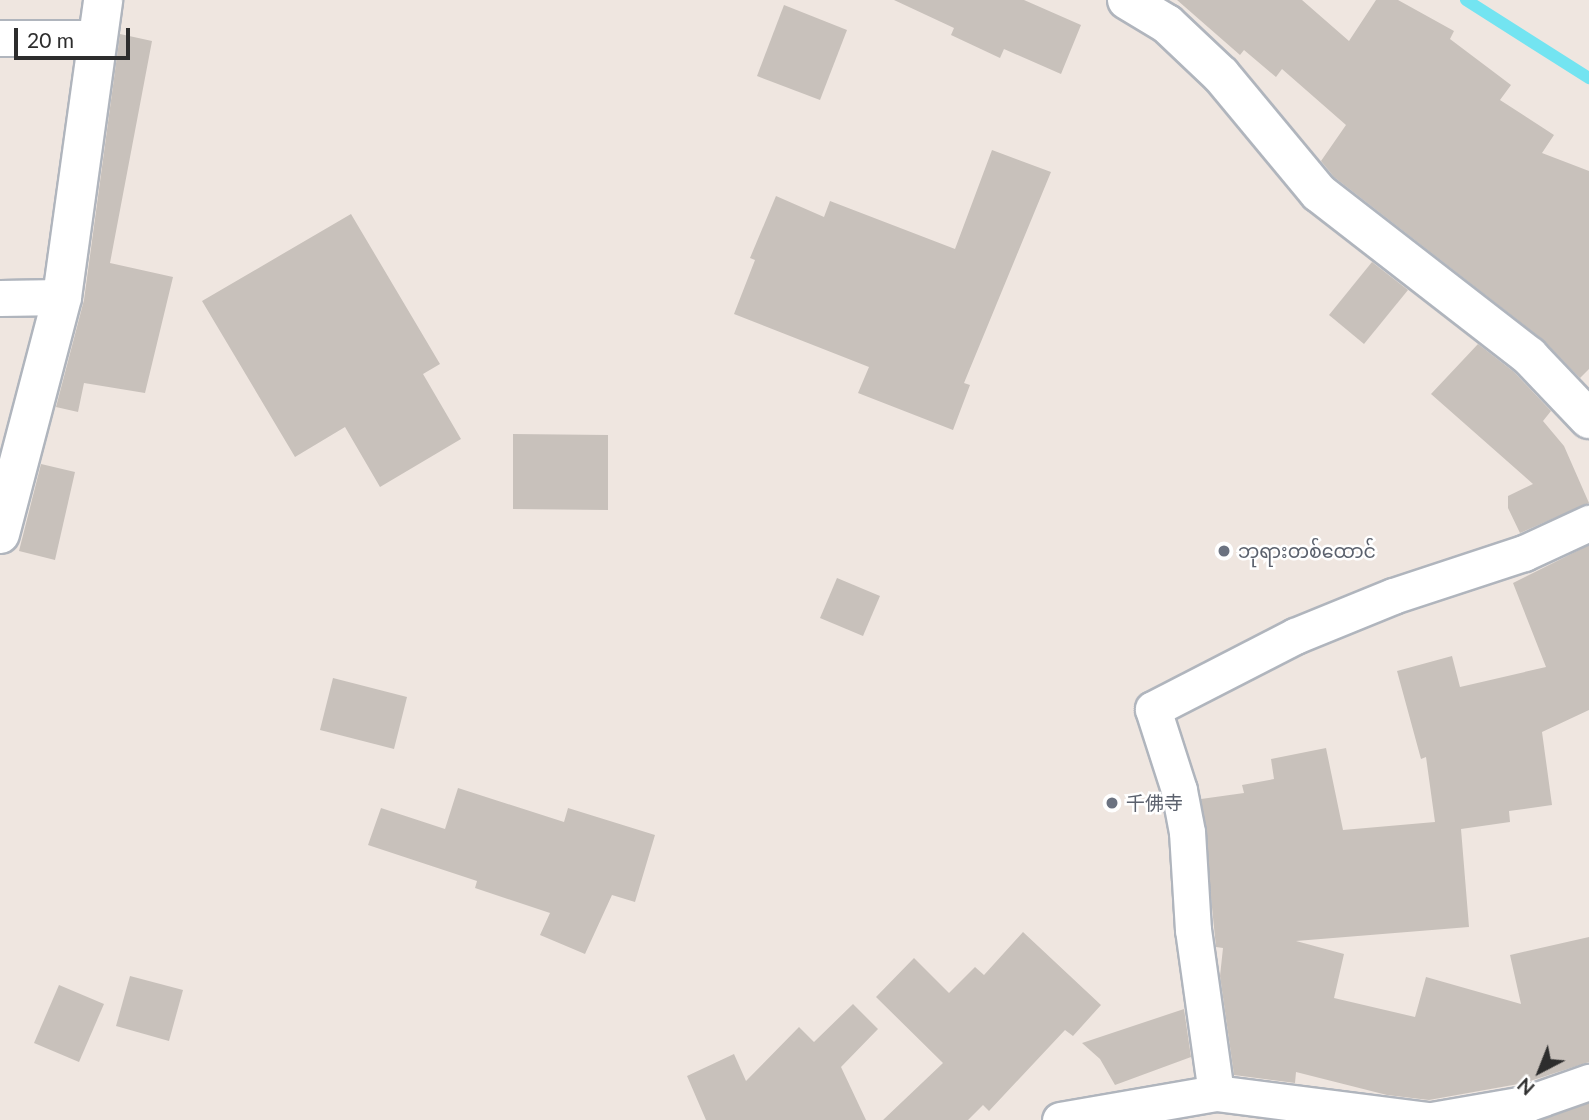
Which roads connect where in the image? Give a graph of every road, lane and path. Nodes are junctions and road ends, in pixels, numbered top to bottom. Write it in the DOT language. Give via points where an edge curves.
graph roads {
  1 [pos="103,0"];
  2 [pos="1127,0"];
  3 [pos="0,38"];
  4 [pos="95,38"];
  5 [pos="62,297"];
  6 [pos="0,298"];
  7 [pos="1589,419"];
  8 [pos="1589,523"];
  9 [pos="0,534"];
  10 [pos="1589,1082"];
  11 [pos="1216,1093"];
  12 [pos="1060,1120"];
  13 [pos="1426,1120"];
  14 [pos="1432,1120"];
  1 -- 4 [label="street"];
  2 -- 7 [label="street" via="1167,24 1221,75 1319,193 1529,356"];
  3 -- 4 [label="street"];
  4 -- 5 [label="street"];
  5 -- 6 [label="street"];
  5 -- 9 [label="street"];
  8 -- 11 [label="street" via="1524,553 1393,596 1295,636 1153,709 1187,832 1193,930"];
  10 -- 14 [label="street" via="1529,1103"];
  11 -- 12 [label="street"];
  11 -- 13 [label="street"];
}
